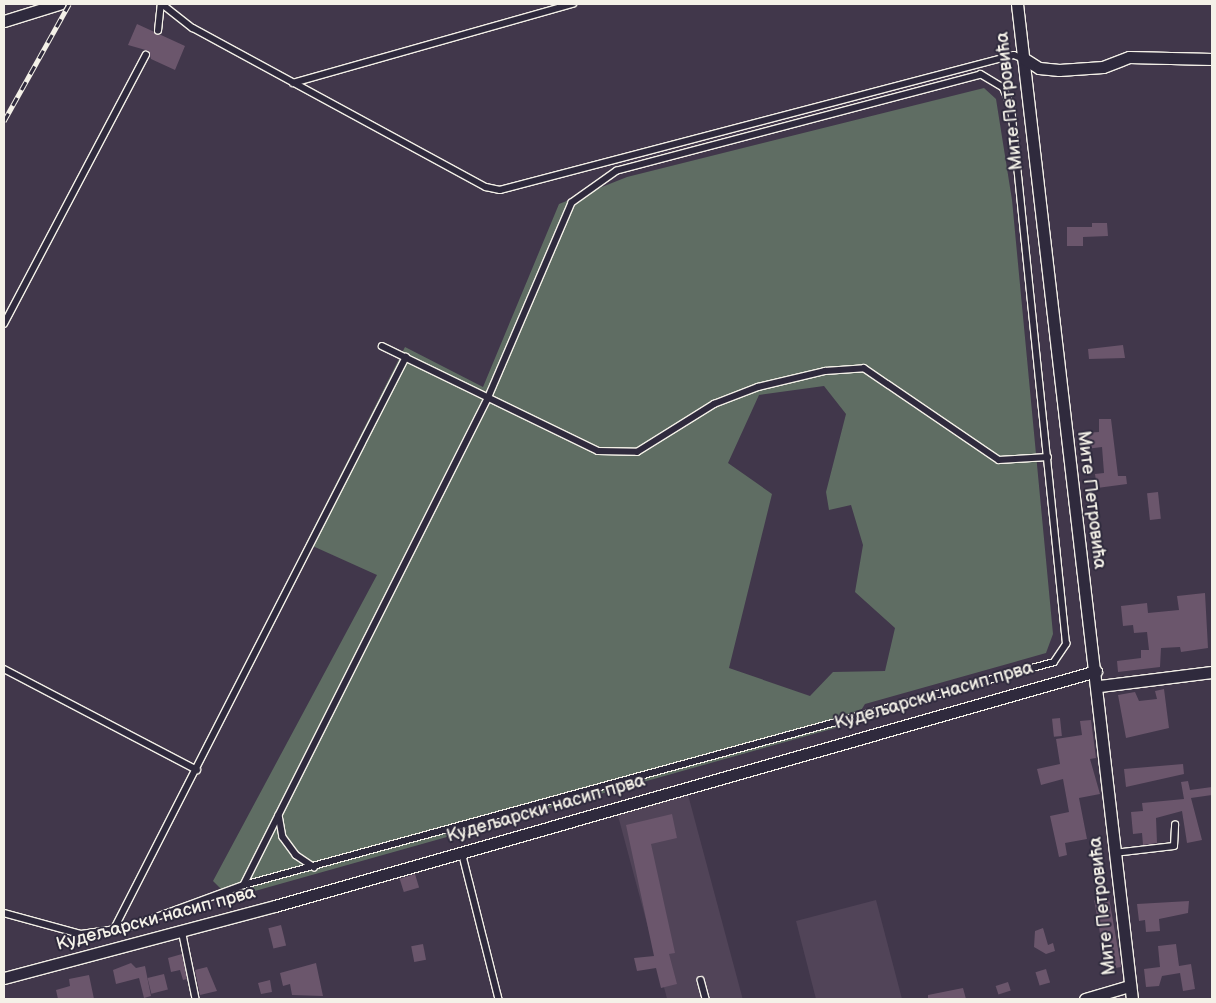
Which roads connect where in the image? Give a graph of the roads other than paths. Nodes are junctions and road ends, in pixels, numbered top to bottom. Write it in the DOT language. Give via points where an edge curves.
graph roads {
  1 [pos="59,4"];
  2 [pos="161,4"];
  3 [pos="572,4"];
  4 [pos="1017,4"];
  5 [pos="4,21"];
  6 [pos="158,31"];
  7 [pos="146,55"];
  8 [pos="1023,58"];
  9 [pos="1212,59"];
  10 [pos="293,83"];
  11 [pos="4,324"];
  12 [pos="382,346"];
  13 [pos="406,356"];
  14 [pos="488,399"];
  15 [pos="1048,457"];
  16 [pos="4,669"];
  17 [pos="1096,670"];
  18 [pos="1212,672"];
  19 [pos="1099,686"];
  20 [pos="197,770"];
  21 [pos="279,815"];
  22 [pos="1175,825"];
  23 [pos="462,852"];
  24 [pos="1114,853"];
  25 [pos="314,867"];
  26 [pos="244,885"];
  27 [pos="4,913"];
  28 [pos="114,929"];
  29 [pos="182,930"];
  30 [pos="4,978"];
  31 [pos="701,980"];
  32 [pos="1130,986"];
  33 [pos="196,999"];
  34 [pos="499,999"];
  35 [pos="706,999"];
  36 [pos="1085,999"];
  37 [pos="1132,999"];
  1 -- 5 [label="street"];
  2 -- 6 [label="lane"];
  2 -- 10 [label="lane" via="193,28"];
  3 -- 10 [label="lane"];
  4 -- 8 [label="street, Мите Петровића"];
  7 -- 11 [label="lane"];
  8 -- 9 [label="street" via="1039,68 1060,70 1104,67 1129,57"];
  8 -- 10 [label="lane" via="1014,55 500,190 486,188"];
  8 -- 17 [label="street, Мите Петровића" via="1074,513"];
  12 -- 13 [label="lane"];
  13 -- 14 [label="lane"];
  13 -- 20 [label="lane"];
  14 -- 15 [label="lane" via="598,451 638,452 714,404 758,387 825,371 864,368 999,460"];
  14 -- 15 [label="lane" via="572,203 617,172 981,75 1003,88 1011,107"];
  14 -- 21 [label="lane"];
  15 -- 25 [label="lane" via="1066,644 1054,662"];
  16 -- 20 [label="lane"];
  17 -- 19 [label="street, Мите Петровића"];
  17 -- 23 [label="street, Кудељарски насип прва"];
  18 -- 19 [label="street"];
  19 -- 24 [label="street, Мите Петровића"];
  20 -- 28 [label="lane"];
  21 -- 25 [label="lane" via="283,837 296,855"];
  21 -- 26 [label="lane"];
  22 -- 24 [label="lane" via="1174,846"];
  23 -- 29 [label="street, Кудељарски насип прва"];
  23 -- 34 [label="lane"];
  24 -- 32 [label="street, Мите Петровића"];
  25 -- 26 [label="lane"];
  26 -- 28 [label="lane"];
  27 -- 28 [label="lane" via="81,934"];
  29 -- 30 [label="street, Кудељарски насип прва"];
  29 -- 33 [label="lane"];
  31 -- 35 [label="lane"];
  32 -- 36 [label="street"];
  32 -- 37 [label="street, Мите Петровића"];
}
